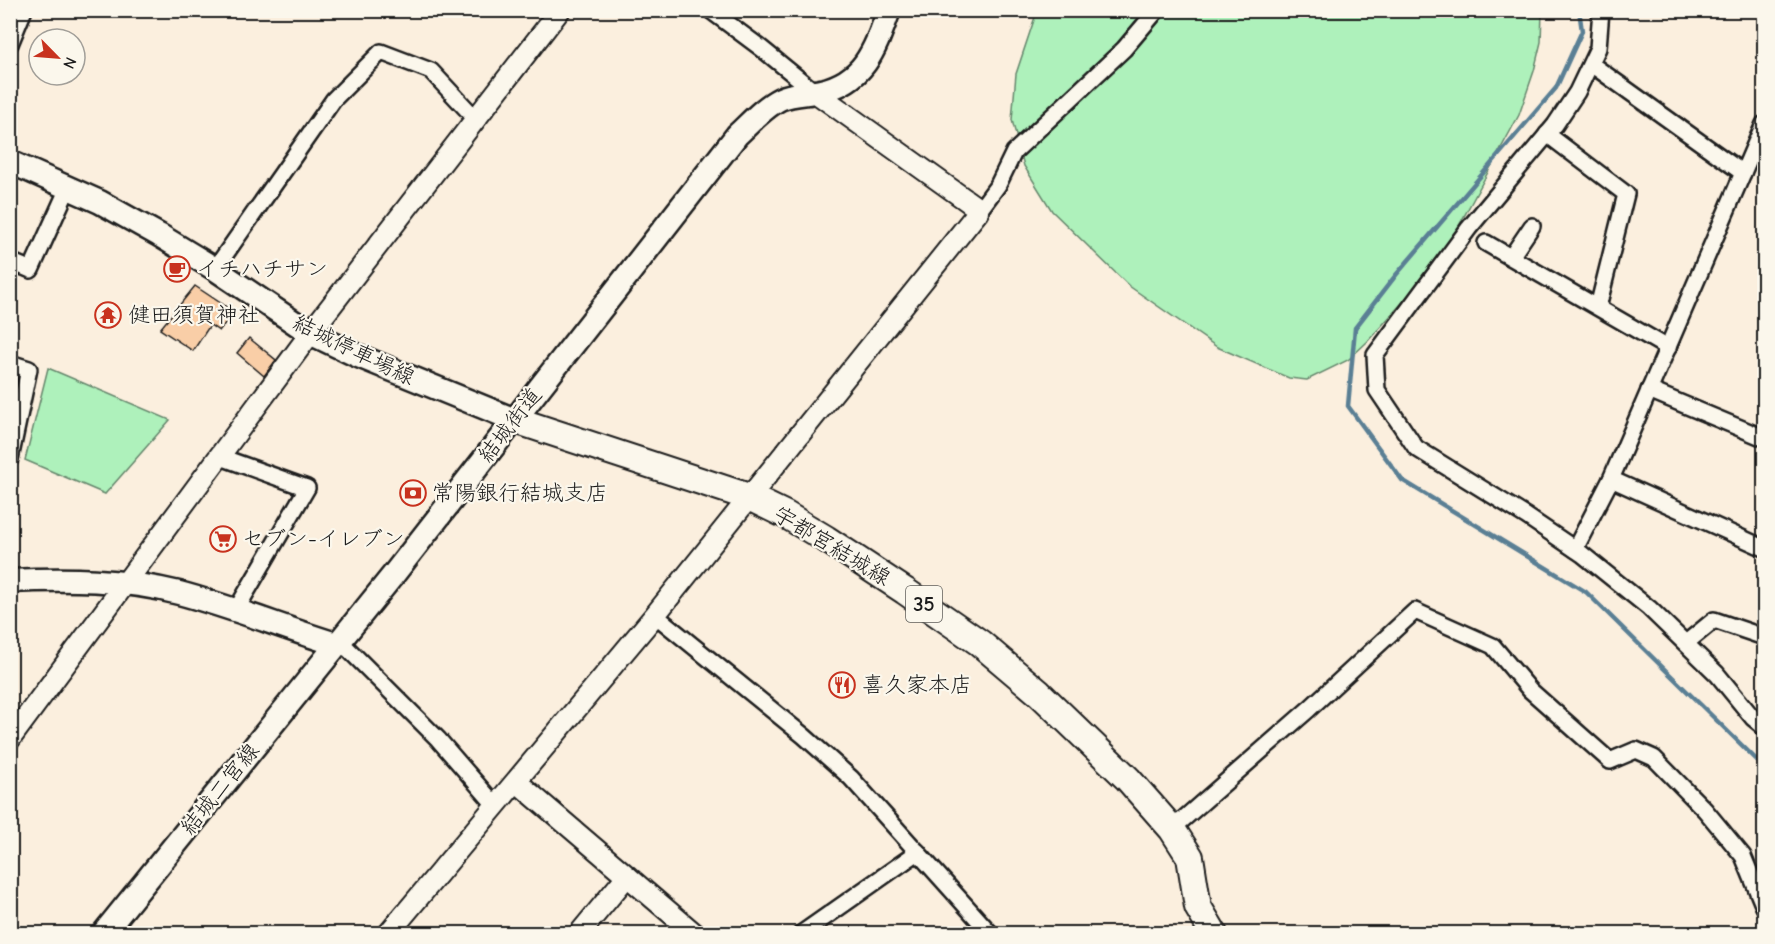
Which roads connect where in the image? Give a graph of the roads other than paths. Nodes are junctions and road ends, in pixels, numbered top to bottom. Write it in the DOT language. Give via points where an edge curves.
graph roads {
  1 [pos="24,10"];
  2 [pos="560,10"];
  3 [pos="710,10"];
  4 [pos="889,10"];
  5 [pos="1157,10"];
  6 [pos="1601,10"];
  7 [pos="10,44"];
  8 [pos="1591,63"];
  9 [pos="815,92"];
  10 [pos="475,118"];
  11 [pos="1764,124"];
  12 [pos="1547,134"];
  13 [pos="10,162"];
  14 [pos="1743,173"];
  15 [pos="68,188"];
  16 [pos="978,212"];
  17 [pos="1532,226"];
  18 [pos="1486,243"];
  19 [pos="1511,257"];
  20 [pos="10,261"];
  21 [pos="214,269"];
  22 [pos="1598,307"];
  23 [pos="310,333"];
  24 [pos="1668,348"];
  25 [pos="10,363"];
  26 [pos="1649,390"];
  27 [pos="515,420"];
  28 [pos="1764,438"];
  29 [pos="218,456"];
  30 [pos="10,459"];
  31 [pos="1611,479"];
  32 [pos="749,497"];
  33 [pos="1764,548"];
  34 [pos="1575,549"];
  35 [pos="10,581"];
  36 [pos="124,583"];
  37 [pos="236,610"];
  38 [pos="656,615"];
  39 [pos="1764,637"];
  40 [pos="1686,643"];
  41 [pos="336,644"];
  42 [pos="1764,727"];
  43 [pos="10,739"];
  44 [pos="517,782"];
  45 [pos="496,806"];
  46 [pos="1173,829"];
  47 [pos="918,852"];
  48 [pos="627,876"];
  49 [pos="1764,907"];
  50 [pos="103,933"];
  51 [pos="388,933"];
  52 [pos="579,933"];
  53 [pos="695,933"];
  54 [pos="801,933"];
  55 [pos="991,933"];
  56 [pos="1214,933"];
  1 -- 7 [label="street"];
  2 -- 10 [label="street"];
  3 -- 9 [label="street"];
  4 -- 9 [label="main road, 結城街道" via="863,68 838,87"];
  5 -- 16 [label="street" via="1124,49 1014,152 998,185"];
  6 -- 8 [label="street" via="1598,48"];
  8 -- 12 [label="street" via="1577,92"];
  8 -- 14 [label="street"];
  9 -- 16 [label="street"];
  9 -- 27 [label="main road, 結城街道" via="779,99 737,135"];
  10 -- 21 [label="street" via="431,71 381,52 334,99"];
  10 -- 23 [label="street"];
  11 -- 14 [label="street"];
  12 -- 22 [label="street" via="1626,194"];
  12 -- 34 [label="street" via="1469,228 1375,355 1377,390 1416,448"];
  13 -- 15 [label="main road, 結城停車場線"];
  14 -- 24 [label="street"];
  15 -- 20 [label="street" via="31,270"];
  15 -- 21 [label="main road, 結城停車場線"];
  16 -- 32 [label="street"];
  17 -- 19 [label="street"];
  18 -- 19 [label="street"];
  19 -- 22 [label="street"];
  21 -- 23 [label="main road, 結城停車場線"];
  22 -- 24 [label="street"];
  23 -- 27 [label="main road, 結城停車場線"];
  23 -- 29 [label="street"];
  24 -- 26 [label="street"];
  25 -- 30 [label="street" via="29,369"];
  26 -- 28 [label="street"];
  26 -- 31 [label="street"];
  27 -- 32 [label="main road, 宇都宮結城線 / 35"];
  27 -- 41 [label="main road, 結城街道"];
  29 -- 36 [label="street"];
  29 -- 37 [label="street" via="307,488"];
  31 -- 33 [label="street"];
  31 -- 34 [label="street"];
  32 -- 38 [label="street"];
  32 -- 46 [label="main road, 宇都宮結城線 / 35" via="826,539 980,643 1040,693"];
  34 -- 40 [label="street" via="1650,608"];
  35 -- 36 [label="main road" via="78,579"];
  36 -- 37 [label="main road"];
  36 -- 43 [label="street"];
  37 -- 41 [label="main road"];
  38 -- 44 [label="street"];
  38 -- 47 [label="street" via="812,742 851,778"];
  39 -- 40 [label="street" via="1714,620"];
  40 -- 42 [label="street"];
  41 -- 45 [label="street" via="348,649 438,739"];
  41 -- 50 [label="main road, 結城二宮線"];
  44 -- 45 [label="street"];
  44 -- 48 [label="street"];
  45 -- 51 [label="street"];
  46 -- 49 [label="street" via="1415,611 1493,646 1530,690 1610,761 1636,750 1653,758 1705,810 1743,856"];
  46 -- 56 [label="main road, 宇都宮結城線 / 35" via="1190,857 1198,907"];
  47 -- 54 [label="street"];
  47 -- 55 [label="street"];
  48 -- 52 [label="street"];
  48 -- 53 [label="street"];
}
